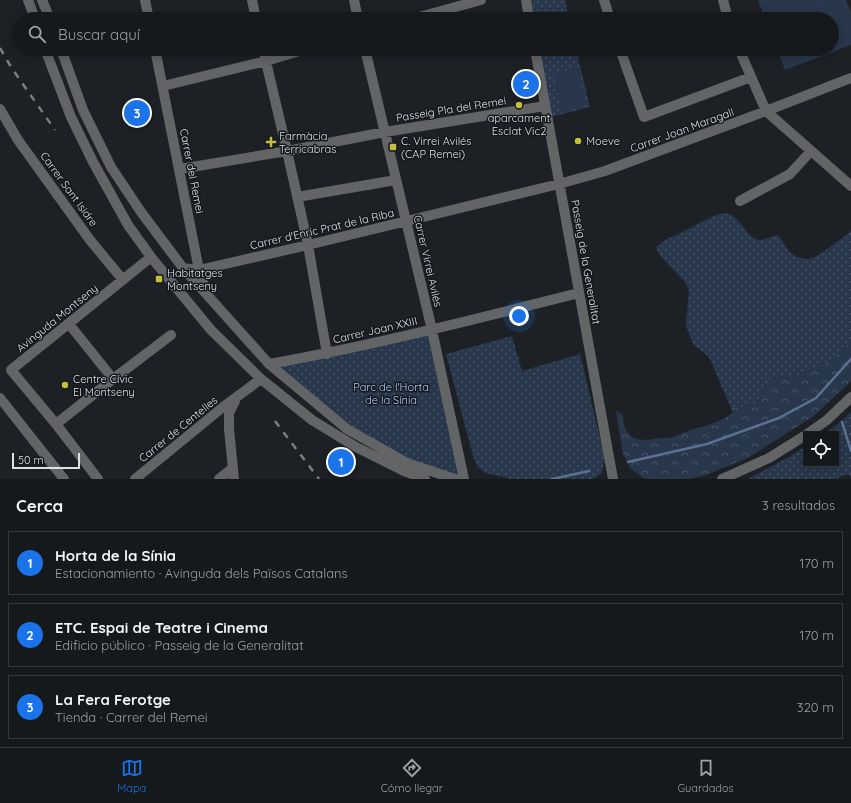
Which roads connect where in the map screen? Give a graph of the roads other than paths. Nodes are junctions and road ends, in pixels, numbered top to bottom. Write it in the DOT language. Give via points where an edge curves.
graph roads {
  1 [pos="28,0"];
  2 [pos="42,0"];
  3 [pos="145,0"];
  4 [pos="252,0"];
  5 [pos="354,0"];
  6 [pos="481,0"];
  7 [pos="526,0"];
  8 [pos="604,0"];
  9 [pos="724,0"];
  10 [pos="32,12"];
  11 [pos="47,12"];
  12 [pos="148,12"];
  13 [pos="255,12"];
  14 [pos="357,12"];
  15 [pos="437,12"];
  16 [pos="528,12"];
  17 [pos="608,12"];
  18 [pos="727,12"];
  19 [pos="48,56"];
  20 [pos="64,56"];
  21 [pos="157,56"];
  22 [pos="265,56"];
  23 [pos="283,56"];
  24 [pos="367,56"];
  25 [pos="536,56"];
  26 [pos="622,56"];
  27 [pos="742,56"];
  28 [pos="266,61"];
  29 [pos="751,77"];
  30 [pos="851,78"];
  31 [pos="163,86"];
  32 [pos="545,106"];
  33 [pos="0,109"];
  34 [pos="766,111"];
  35 [pos="385,132"];
  36 [pos="287,151"];
  37 [pos="811,151"];
  38 [pos="180,169"];
  39 [pos="396,180"];
  40 [pos="559,184"];
  41 [pos="851,186"];
  42 [pos="297,198"];
  43 [pos="740,201"];
  44 [pos="406,221"];
  45 [pos="308,245"];
  46 [pos="151,257"];
  47 [pos="183,268"];
  48 [pos="199,270"];
  49 [pos="123,280"];
  50 [pos="579,293"];
  51 [pos="208,296"];
  52 [pos="69,324"];
  53 [pos="432,330"];
  54 [pos="171,336"];
  55 [pos="327,354"];
  56 [pos="269,364"];
  57 [pos="113,379"];
  58 [pos="261,379"];
  59 [pos="851,397"];
  60 [pos="0,398"];
  61 [pos="236,398"];
  62 [pos="56,424"];
  63 [pos="811,431"];
  64 [pos="803,437"];
  65 [pos="233,468"];
  66 [pos="64,479"];
  67 [pos="98,479"];
  68 [pos="135,479"];
  69 [pos="219,479"];
  70 [pos="234,479"];
  71 [pos="426,479"];
  72 [pos="455,479"];
  73 [pos="464,479"];
  74 [pos="613,479"];
  75 [pos="722,479"];
  1 -- 10 [label="street"];
  2 -- 11 [label="street"];
  3 -- 12 [label="street"];
  4 -- 13 [label="street"];
  5 -- 14 [label="street"];
  6 -- 15 [label="street"];
  7 -- 16 [label="street"];
  8 -- 17 [label="street"];
  9 -- 18 [label="street"];
  19 -- 46 [label="street" via="93,162 128,225"];
  20 -- 47 [label="street" via="83,110 111,167"];
  21 -- 31 [label="street, Carrer del Remei"];
  22 -- 28 [label="street"];
  23 -- 28 [label="street"];
  24 -- 35 [label="street, Carrer Virrei Avilés"];
  25 -- 32 [label="street, Passeig de la Generalitat"];
  26 -- 29 [label="street" via="644,117"];
  27 -- 29 [label="street"];
  28 -- 31 [label="street"];
  28 -- 36 [label="street"];
  29 -- 34 [label="street"];
  30 -- 34 [label="street, Carrer Joan Maragall"];
  31 -- 38 [label="street, Carrer del Remei"];
  32 -- 35 [label="street, Passeig Pla del Remei"];
  32 -- 40 [label="street, Passeig de la Generalitat"];
  33 -- 49 [label="street, Carrer Sant Isidre" via="18,140 90,240"];
  34 -- 37 [label="street"];
  34 -- 40 [label="street, Carrer Joan Maragall" via="605,171"];
  35 -- 36 [label="street, Passeig Pla del Remei"];
  35 -- 39 [label="street, Carrer Virrei Avilés"];
  36 -- 38 [label="street, Passeig Pla del Remei"];
  36 -- 42 [label="street"];
  37 -- 41 [label="street"];
  37 -- 43 [label="street" via="790,174"];
  38 -- 48 [label="street, Carrer del Remei"];
  39 -- 42 [label="street"];
  39 -- 44 [label="street, Carrer Virrei Avilés"];
  40 -- 44 [label="street, Carrer d'Enric Prat de la Riba"];
  40 -- 50 [label="street, Passeig de la Generalitat"];
  42 -- 45 [label="street"];
  44 -- 45 [label="street, Carrer d'Enric Prat de la Riba"];
  44 -- 53 [label="street, Carrer Virrei Avilés"];
  45 -- 48 [label="street, Carrer d'Enric Prat de la Riba"];
  45 -- 55 [label="street"];
  46 -- 49 [label="street, Avinguda Montseny"];
  46 -- 58 [label="street" via="211,330"];
  47 -- 48 [label="street, Carrer d'Enric Prat de la Riba"];
  47 -- 51 [label="street"];
  48 -- 51 [label="street, Carrer del Remei"];
  49 -- 52 [label="street, Avinguda Montseny"];
  50 -- 53 [label="street, Carrer Joan XXIII"];
  50 -- 74 [label="street, Passeig de la Generalitat"];
  51 -- 56 [label="street"];
  52 -- 57 [label="street"];
  52 -- 62 [label="street, Avinguda Montseny" via="11,370"];
  53 -- 55 [label="street, Carrer Joan XXIII"];
  53 -- 73 [label="street, Carrer Virrei Avilés"];
  54 -- 57 [label="street"];
  55 -- 56 [label="street, Carrer Joan XXIII"];
  56 -- 72 [label="street" via="347,429 407,463"];
  57 -- 62 [label="street"];
  58 -- 61 [label="street, Carrer de Centelles"];
  58 -- 71 [label="street" via="312,420 356,447"];
  59 -- 63 [label="street"];
  60 -- 66 [label="street"];
  61 -- 65 [label="street" via="229,413"];
  61 -- 68 [label="street, Carrer de Centelles"];
  62 -- 67 [label="street, Avinguda Montseny"];
  64 -- 75 [label="street" via="769,458"];
  65 -- 69 [label="street"];
  65 -- 70 [label="street"];
}
